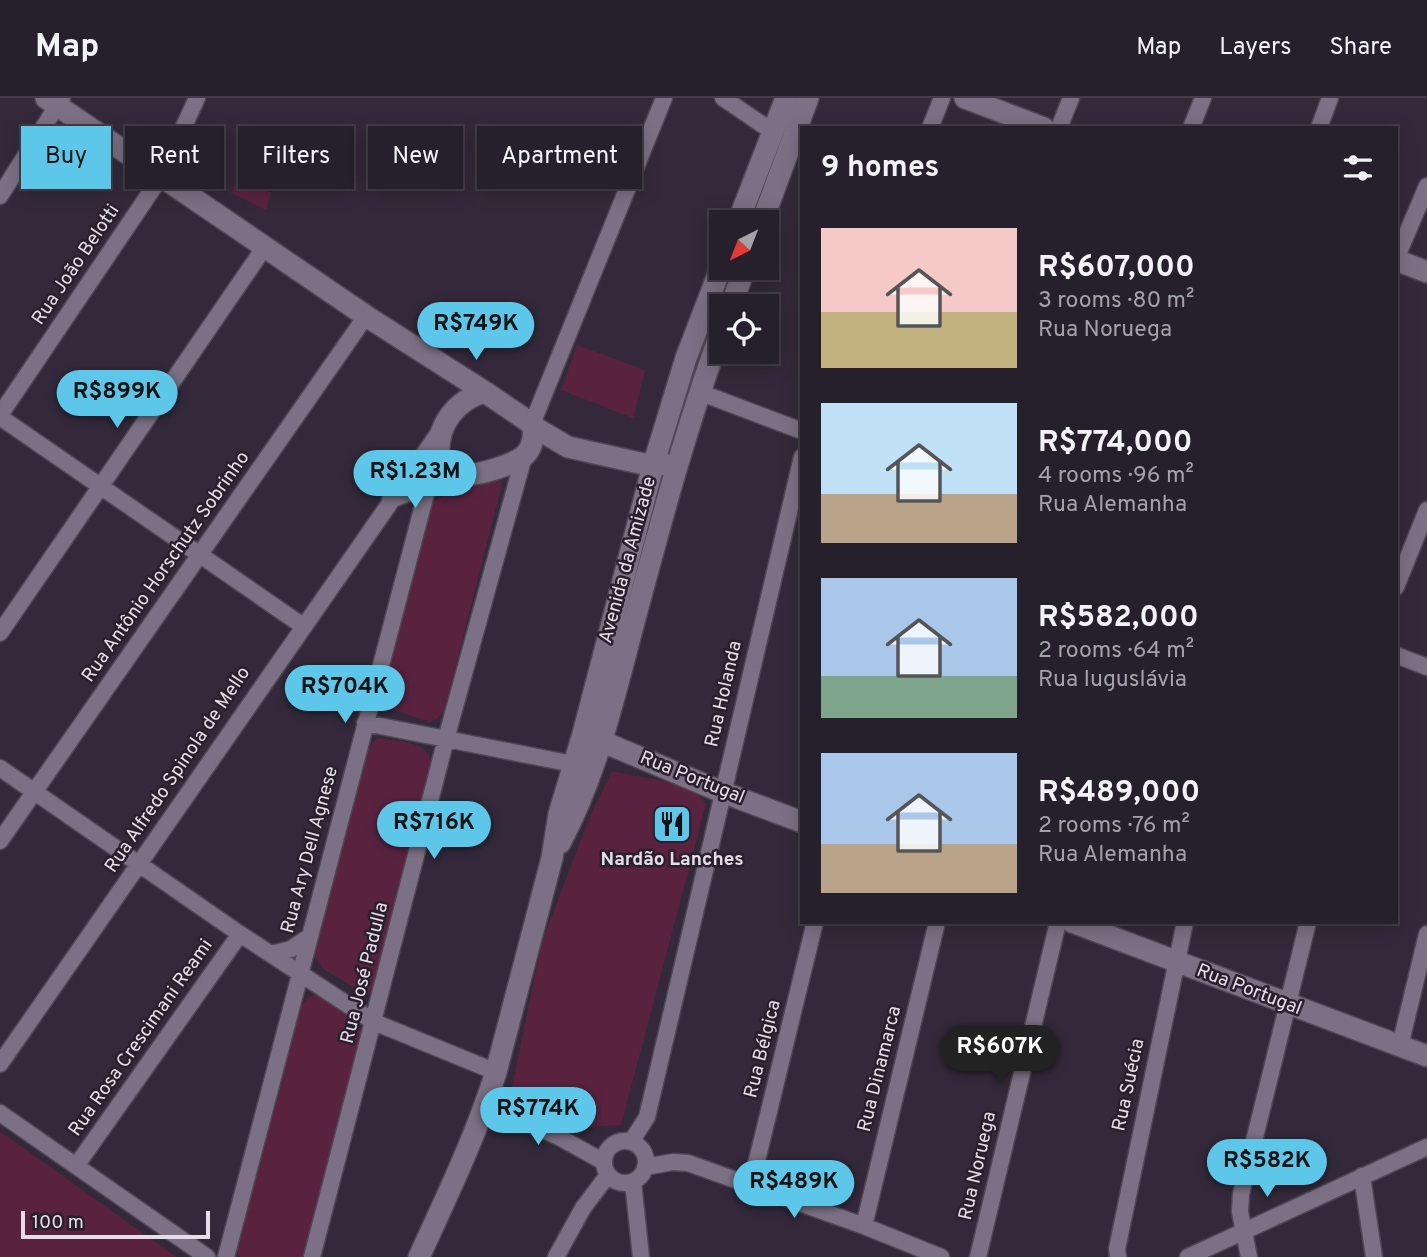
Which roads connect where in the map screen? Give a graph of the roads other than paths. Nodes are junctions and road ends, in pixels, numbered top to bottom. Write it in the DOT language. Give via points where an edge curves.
graph roads {
  1 [pos="197,98"];
  2 [pos="664,98"];
  3 [pos="723,98"];
  4 [pos="786,98"];
  5 [pos="808,98"];
  6 [pos="942,98"];
  7 [pos="965,98"];
  8 [pos="1071,98"];
  9 [pos="1203,98"];
  10 [pos="1330,98"];
  11 [pos="55,101"];
  12 [pos="184,126"];
  13 [pos="931,126"];
  14 [pos="1039,126"];
  15 [pos="1060,126"];
  16 [pos="1192,126"];
  17 [pos="1320,126"];
  18 [pos="773,132"];
  19 [pos="125,152"];
  20 [pos="1427,186"];
  21 [pos="152,189"];
  22 [pos="178,189"];
  23 [pos="0,196"];
  24 [pos="743,210"];
  25 [pos="766,210"];
  26 [pos="264,248"];
  27 [pos="1398,255"];
  28 [pos="1398,261"];
  29 [pos="1427,272"];
  30 [pos="716,280"];
  31 [pos="366,316"];
  32 [pos="686,358"];
  33 [pos="709,364"];
  34 [pos="445,368"];
  35 [pos="485,392"];
  36 [pos="699,392"];
  37 [pos="456,407"];
  38 [pos="0,416"];
  39 [pos="533,425"];
  40 [pos="442,429"];
  41 [pos="800,430"];
  42 [pos="568,447"];
  43 [pos="439,454"];
  44 [pos="526,454"];
  45 [pos="678,463"];
  46 [pos="800,465"];
  47 [pos="653,466"];
  48 [pos="459,475"];
  49 [pos="100,486"];
  50 [pos="428,486"];
  51 [pos="390,500"];
  52 [pos="1427,510"];
  53 [pos="201,555"];
  54 [pos="1398,582"];
  55 [pos="303,626"];
  56 [pos="0,632"];
  57 [pos="1398,655"];
  58 [pos="1427,667"];
  59 [pos="365,723"];
  60 [pos="593,737"];
  61 [pos="446,739"];
  62 [pos="583,766"];
  63 [pos="0,768"];
  64 [pos="34,792"];
  65 [pos="722,792"];
  66 [pos="800,821"];
  67 [pos="0,841"];
  68 [pos="140,864"];
  69 [pos="815,924"];
  70 [pos="937,924"];
  71 [pos="1058,924"];
  72 [pos="1077,924"];
  73 [pos="1185,924"];
  74 [pos="1308,924"];
  75 [pos="240,934"];
  76 [pos="1427,934"];
  77 [pos="309,937"];
  78 [pos="271,954"];
  79 [pos="1176,961"];
  80 [pos="300,974"];
  81 [pos="1288,1005"];
  82 [pos="374,1021"];
  83 [pos="1400,1046"];
  84 [pos="1427,1056"];
  85 [pos="0,1064"];
  86 [pos="496,1072"];
  87 [pos="486,1104"];
  88 [pos="0,1113"];
  89 [pos="631,1142"];
  90 [pos="1427,1147"];
  91 [pos="76,1166"];
  92 [pos="645,1167"];
  93 [pos="606,1169"];
  94 [pos="1362,1176"];
  95 [pos="633,1182"];
  96 [pos="751,1185"];
  97 [pos="864,1226"];
  98 [pos="1244,1230"];
  99 [pos="207,1257"];
  100 [pos="226,1257"];
  101 [pos="312,1257"];
  102 [pos="419,1257"];
  103 [pos="556,1257"];
  104 [pos="641,1257"];
  105 [pos="941,1257"];
  106 [pos="978,1257"];
  107 [pos="1118,1257"];
  108 [pos="1188,1257"];
  109 [pos="1249,1257"];
  110 [pos="1374,1257"];
  1 -- 12 [label="street, Rua João Belotti"];
  2 -- 39 [label="street"];
  3 -- 18 [label="street"];
  4 -- 18 [label="main road"];
  5 -- 25 [label="main road"];
  6 -- 13 [label="street"];
  7 -- 14 [label="main road"];
  8 -- 15 [label="street"];
  9 -- 16 [label="street"];
  10 -- 17 [label="street"];
  11 -- 19 [label="main road"];
  11 -- 23 [label="street"];
  18 -- 24 [label="main road"];
  20 -- 27 [label="street"];
  21 -- 38 [label="street, Rua João Belotti"];
  22 -- 26 [label="main road"];
  26 -- 31 [label="main road"];
  26 -- 49 [label="street"];
  28 -- 29 [label="main road"];
  30 -- 32 [label="main road, Avenida da Amizade"];
  31 -- 34 [label="main road"];
  31 -- 53 [label="street, Rua Antônio Horschutz Sobrinho"];
  32 -- 36 [label="main road" via="687,384"];
  32 -- 47 [label="main road, Avenida da Amizade"];
  33 -- 36 [label="main road, Avenida da Amizade"];
  34 -- 35 [label="main road"];
  34 -- 37 [label="main road" via="454,384"];
  35 -- 37 [label="main road"];
  35 -- 39 [label="main road"];
  36 -- 41 [label="street"];
  36 -- 45 [label="main road, Avenida da Amizade"];
  37 -- 40 [label="main road"];
  38 -- 49 [label="street"];
  39 -- 42 [label="main road"];
  39 -- 44 [label="main road"];
  40 -- 43 [label="main road"];
  40 -- 51 [label="street, Rua Alfredo Spinola de Mello"];
  42 -- 44 [label="main road"];
  42 -- 47 [label="main road"];
  43 -- 48 [label="main road"];
  43 -- 50 [label="street, Rua Ary Dell Agnese"];
  44 -- 48 [label="main road" via="477,474"];
  44 -- 61 [label="street, Rua José Padulla"];
  45 -- 47 [label="main road"];
  45 -- 60 [label="main road, Avenida da Amizade"];
  46 -- 65 [label="street, Rua Holanda"];
  47 -- 60 [label="main road, Avenida da Amizade"];
  48 -- 50 [label="street"];
  49 -- 53 [label="street"];
  49 -- 56 [label="street"];
  50 -- 51 [label="street"];
  50 -- 59 [label="street, Rua Ary Dell Agnese"];
  51 -- 55 [label="street, Rua Alfredo Spinola de Mello"];
  52 -- 54 [label="street"];
  53 -- 55 [label="street"];
  53 -- 64 [label="street, Rua Antônio Horschutz Sobrinho"];
  55 -- 68 [label="street, Rua Alfredo Spinola de Mello"];
  57 -- 58 [label="street"];
  59 -- 61 [label="street"];
  59 -- 77 [label="street, Rua Ary Dell Agnese"];
  60 -- 62 [label="main road, Avenida da Amizade"];
  60 -- 65 [label="main road, Rua Portugal"];
  61 -- 62 [label="street"];
  61 -- 82 [label="street, Rua José Padulla"];
  62 -- 86 [label="main road, Avenida da Amizade" via="559,814 552,858"];
  63 -- 64 [label="street"];
  64 -- 67 [label="street, Rua Antônio Horschutz Sobrinho"];
  64 -- 68 [label="street"];
  65 -- 66 [label="main road, Rua Portugal"];
  65 -- 89 [label="street, Rua Holanda" via="647,1117"];
  68 -- 75 [label="street"];
  68 -- 85 [label="street, Rua Alfredo Spinola de Mello"];
  69 -- 96 [label="street, Rua Bélgica"];
  70 -- 97 [label="street, Rua Dinamarca"];
  71 -- 106 [label="street, Rua Noruega"];
  72 -- 79 [label="main road, Rua Portugal"];
  73 -- 79 [label="street, Rua Suécia"];
  74 -- 81 [label="street"];
  75 -- 78 [label="street"];
  75 -- 91 [label="street, Rua Rosa Crescimani Reami"];
  76 -- 83 [label="street"];
  77 -- 78 [label="street" via="291,949"];
  77 -- 80 [label="street, Rua Ary Dell Agnese"];
  78 -- 80 [label="street"];
  79 -- 81 [label="main road, Rua Portugal"];
  79 -- 107 [label="street, Rua Suécia"];
  80 -- 82 [label="street"];
  80 -- 100 [label="street, Rua Ary Dell Agnese"];
  81 -- 83 [label="main road, Rua Portugal"];
  81 -- 98 [label="street" via="1241,1194"];
  82 -- 86 [label="street"];
  82 -- 101 [label="street, Rua José Padulla"];
  83 -- 84 [label="main road, Rua Portugal"];
  86 -- 87 [label="main road, Avenida da Amizade"];
  87 -- 93 [label="street" via="559,1137"];
  87 -- 102 [label="main road, Avenida da Amizade"];
  88 -- 91 [label="street"];
  89 -- 92 [label="street" via="642,1149"];
  89 -- 93 [label="street" via="609,1147"];
  90 -- 94 [label="street"];
  91 -- 99 [label="street"];
  92 -- 95 [label="street"];
  92 -- 96 [label="street" via="688,1163"];
  93 -- 95 [label="street" via="619,1182"];
  93 -- 103 [label="street"];
  94 -- 98 [label="street"];
  94 -- 110 [label="street"];
  95 -- 104 [label="street"];
  96 -- 97 [label="street"];
  97 -- 105 [label="street"];
  98 -- 108 [label="street"];
  98 -- 109 [label="street"];
}
